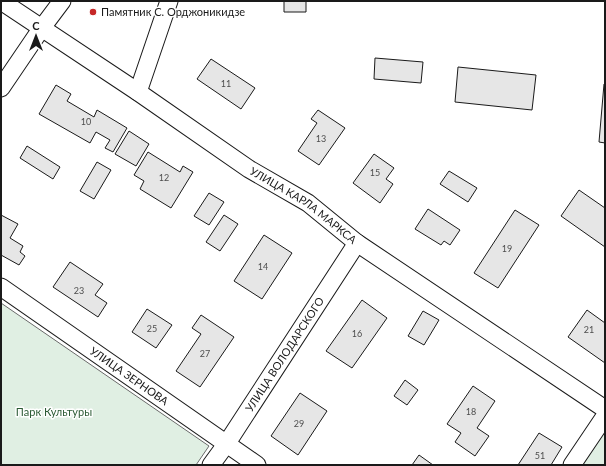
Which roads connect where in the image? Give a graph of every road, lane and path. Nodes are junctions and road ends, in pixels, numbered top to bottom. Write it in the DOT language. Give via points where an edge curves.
graph roads {
  1 [pos="1,1"];
  2 [pos="62,1"];
  3 [pos="170,1"];
  4 [pos="41,28"];
  5 [pos="1,88"];
  6 [pos="138,92"];
  7 [pos="357,242"];
  8 [pos="1,287"];
  9 [pos="605,409"];
  10 [pos="605,416"];
  11 [pos="227,443"];
  12 [pos="211,465"];
  13 [pos="257,465"];
  14 [pos="572,465"];
  1 -- 4 [label="street, УЛИЦА КАРЛА МАРКСА"];
  2 -- 4 [label="street"];
  3 -- 6 [label="street"];
  4 -- 5 [label="street"];
  4 -- 6 [label="street, УЛИЦА КАРЛА МАРКСА"];
  6 -- 7 [label="street, УЛИЦА КАРЛА МАРКСА" via="249,169 308,203"];
  7 -- 9 [label="street, УЛИЦА КАРЛА МАРКСА"];
  7 -- 11 [label="street, УЛИЦА ВОЛОДАРСКОГО"];
  8 -- 11 [label="street, УЛИЦА ЗЕРНОВА"];
  10 -- 14 [label="street"];
  11 -- 12 [label="street, УЛИЦА ВОЛОДАРСКОГО"];
  11 -- 13 [label="street, УЛИЦА ЗЕРНОВА"];
}
